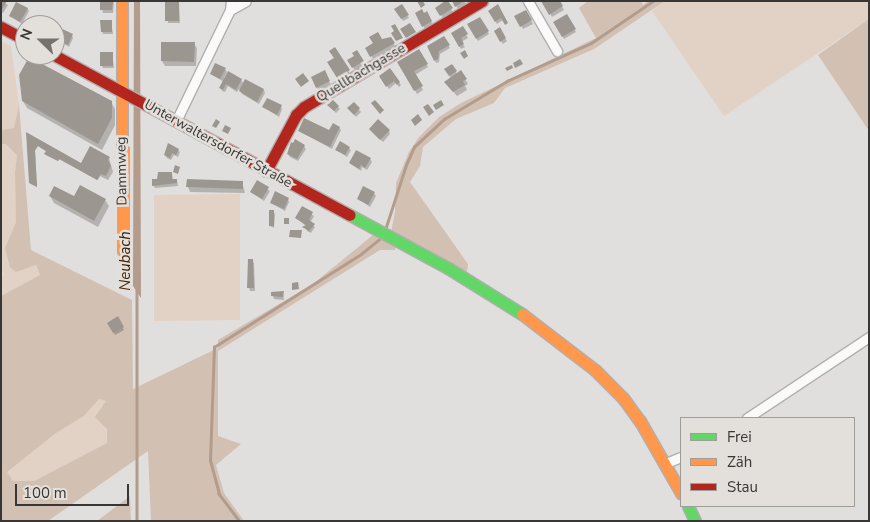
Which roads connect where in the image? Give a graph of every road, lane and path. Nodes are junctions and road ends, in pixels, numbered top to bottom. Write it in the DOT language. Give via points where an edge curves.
graph roads {
  1 [pos="122,1"];
  2 [pos="246,1"];
  3 [pos="482,1"];
  4 [pos="528,1"];
  5 [pos="231,5"];
  6 [pos="1,27"];
  7 [pos="15,35"];
  8 [pos="557,51"];
  9 [pos="65,61"];
  10 [pos="125,94"];
  11 [pos="176,121"];
  12 [pos="266,171"];
  13 [pos="123,250"];
  14 [pos="869,338"];
  15 [pos="749,417"];
  16 [pos="680,457"];
  17 [pos="666,463"];
  18 [pos="680,492"];
  19 [pos="688,507"];
  20 [pos="695,521"];
  1 -- 10 [label="main road, Dammweg"];
  2 -- 5 [label="street"];
  3 -- 12 [label="main road, Quellbachgasse" via="304,107 296,115"];
  4 -- 8 [label="street"];
  5 -- 11 [label="street"];
  6 -- 7 [label="main road"];
  9 -- 10 [label="main road, Unterwaltersdorfer Straße"];
  10 -- 11 [label="main road, Unterwaltersdorfer Straße"];
  10 -- 13 [label="main road, Dammweg"];
  11 -- 12 [label="main road, Unterwaltersdorfer Straße"];
  12 -- 17 [label="main road, Unterwaltersdorfer Straße" via="474,282 565,344 623,398"];
  14 -- 15 [label="street"];
  16 -- 17 [label="street"];
  17 -- 18 [label="main road, Unterwaltersdorfer Straße"];
  19 -- 20 [label="main road"];
}
